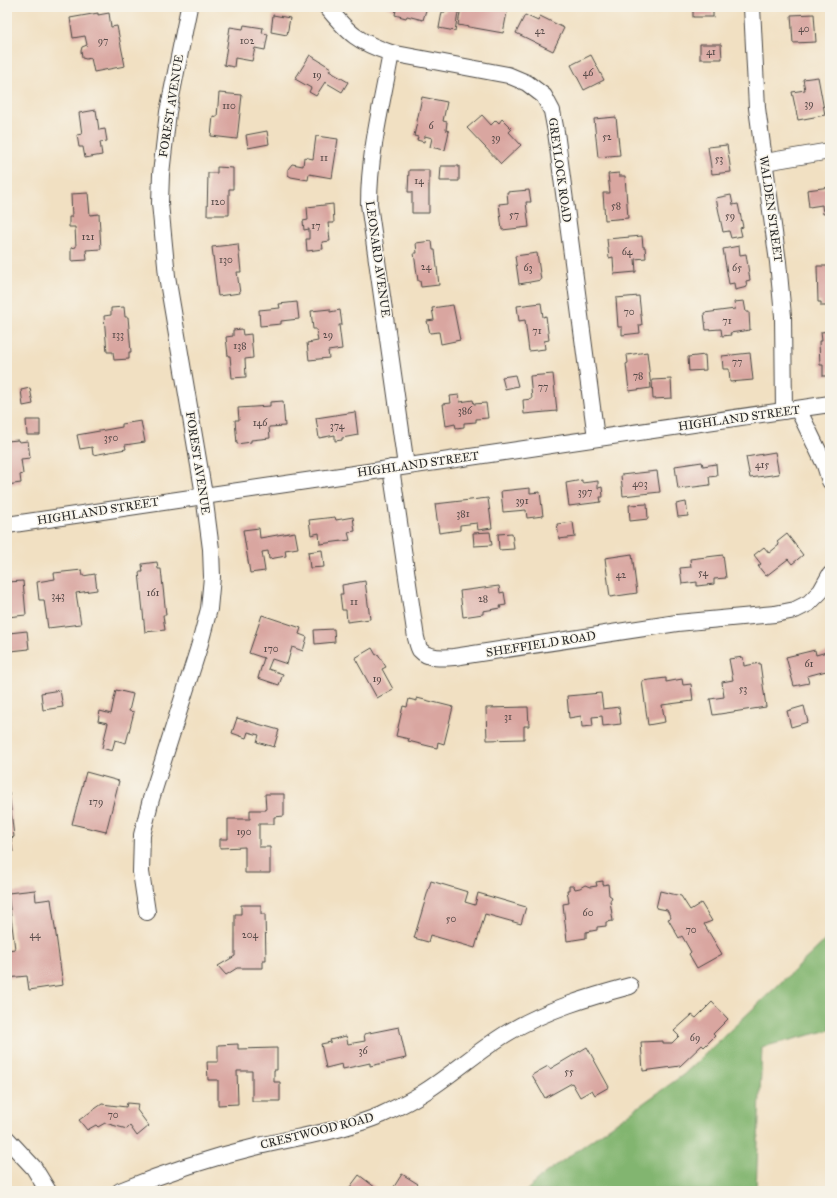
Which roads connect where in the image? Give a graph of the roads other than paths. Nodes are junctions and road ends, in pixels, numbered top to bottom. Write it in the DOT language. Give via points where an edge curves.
graph roads {
  1 [pos="189,7"];
  2 [pos="327,7"];
  3 [pos="752,7"];
  4 [pos="391,53"];
  5 [pos="830,151"];
  6 [pos="765,162"];
  7 [pos="830,404"];
  8 [pos="791,410"];
  9 [pos="596,438"];
  10 [pos="399,467"];
  11 [pos="830,481"];
  12 [pos="204,495"];
  13 [pos="7,525"];
  14 [pos="830,574"];
  15 [pos="147,912"];
  16 [pos="630,986"];
  17 [pos="7,1139"];
  18 [pos="48,1191"];
  19 [pos="120,1191"];
  1 -- 12 [label="street, FOREST AVENUE" via="163,144 160,203 166,276"];
  2 -- 4 [label="street, GREYLOCK ROAD" via="357,39"];
  3 -- 6 [label="street, WALDEN STREET" via="757,108"];
  4 -- 9 [label="street, GREYLOCK ROAD" via="508,75 527,83 544,96 552,111"];
  4 -- 10 [label="street, LEONARD AVENUE" via="372,153 369,204"];
  5 -- 6 [label="street"];
  6 -- 8 [label="street, WALDEN STREET" via="778,262"];
  7 -- 8 [label="street, HIGHLAND STREET"];
  8 -- 9 [label="street, HIGHLAND STREET"];
  8 -- 11 [label="street" via="825,465"];
  9 -- 10 [label="street, HIGHLAND STREET"];
  10 -- 12 [label="street, HIGHLAND STREET"];
  10 -- 14 [label="street, SHEFFIELD ROAD" via="416,638 420,650 429,656 454,657 677,623 795,610 809,603 821,591"];
  12 -- 13 [label="street, HIGHLAND STREET"];
  12 -- 15 [label="street, FOREST AVENUE" via="212,577 209,609 142,835 141,872"];
  16 -- 19 [label="street, CRESTWOOD ROAD" via="572,1003 510,1031 402,1106 334,1129 175,1170"];
  17 -- 18 [label="street" via="34,1168"];
}
